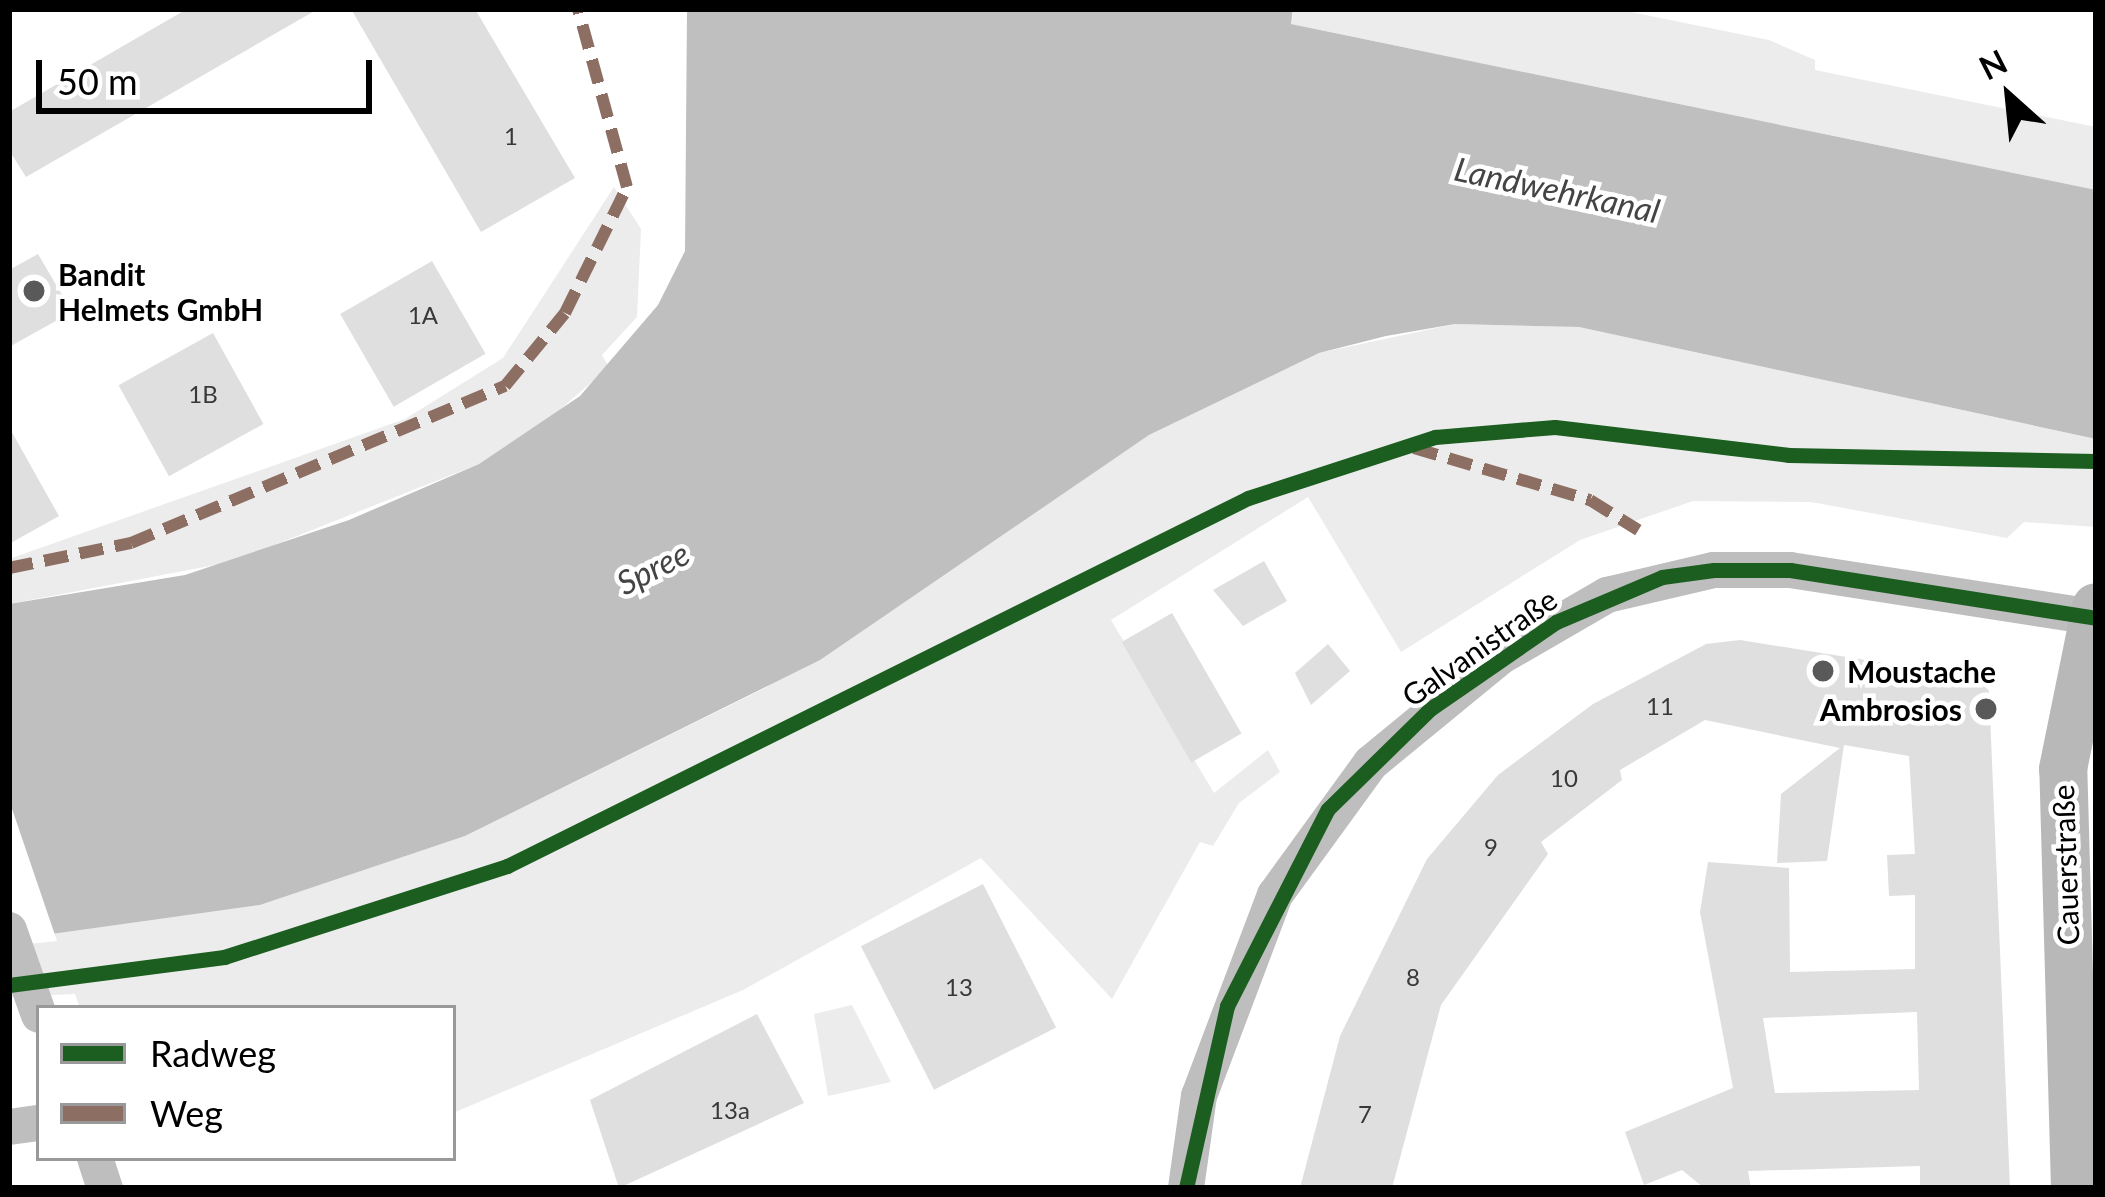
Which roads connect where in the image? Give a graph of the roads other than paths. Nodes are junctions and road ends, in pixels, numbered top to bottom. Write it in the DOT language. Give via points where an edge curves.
graph roads {
  1 [pos="2095,614"];
  2 [pos="9,930"];
  3 [pos="35,1006"];
  4 [pos="1186,1188"];
  5 [pos="2075,1188"];
  1 -- 4 [label="street, Galvanistraße" via="1790,570 1714,570 1662,577 1556,622 1430,709 1328,809 1227,1006"];
  1 -- 5 [label="street, Cauerstraße" via="2062,769"];
  2 -- 3 [label="street"];
}
